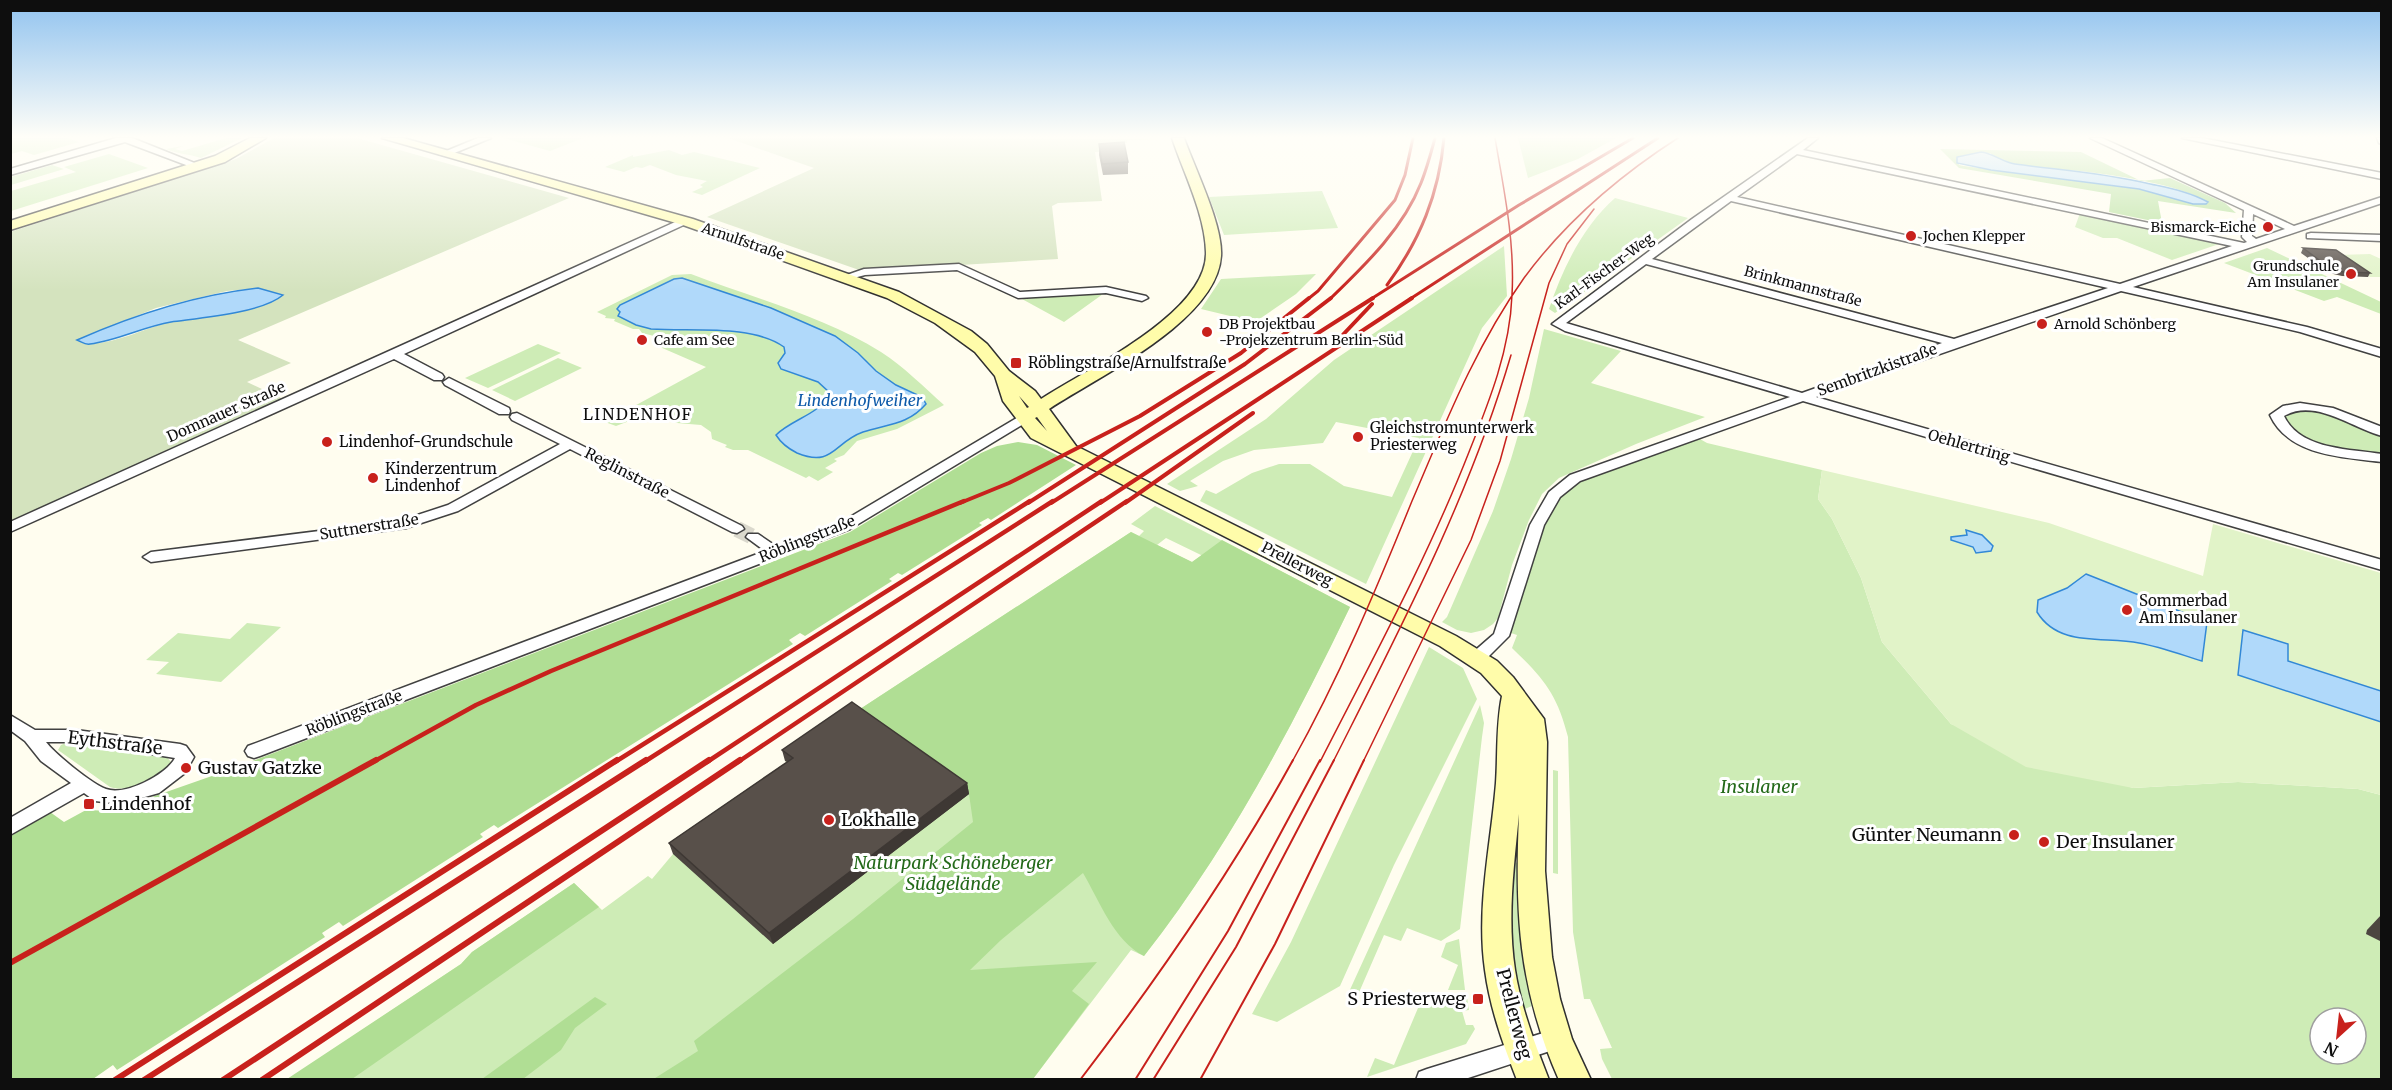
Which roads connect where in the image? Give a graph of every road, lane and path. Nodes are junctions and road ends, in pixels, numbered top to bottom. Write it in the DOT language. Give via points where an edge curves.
graph roads {
  1 [pos="126,189"];
  2 [pos="569,189"];
  3 [pos="1195,189"];
  4 [pos="1743,189"];
  5 [pos="1981,189"];
  6 [pos="2205,189"];
  7 [pos="1730,198"];
  8 [pos="2382,200"];
  9 [pos="2248,213"];
  10 [pos="684,221"];
  11 [pos="10,226"];
  12 [pos="2293,229"];
  13 [pos="2311,236"];
  14 [pos="2382,238"];
  15 [pos="2250,244"];
  16 [pos="1644,260"];
  17 [pos="846,277"];
  18 [pos="2121,287"];
  19 [pos="1142,298"];
  20 [pos="1558,324"];
  21 [pos="1954,343"];
  22 [pos="2382,353"];
  23 [pos="394,354"];
  24 [pos="1801,397"];
  25 [pos="1032,413"];
  26 [pos="2382,432"];
  27 [pos="570,444"];
  28 [pos="2382,458"];
  29 [pos="10,528"];
  30 [pos="737,529"];
  31 [pos="753,537"];
  32 [pos="774,553"];
  33 [pos="151,557"];
  34 [pos="2382,566"];
  35 [pos="1477,658"];
  36 [pos="1514,696"];
  37 [pos="10,721"];
  38 [pos="31,736"];
  39 [pos="254,751"];
  40 [pos="84,784"];
  41 [pos="10,828"];
  42 [pos="1556,1040"];
  43 [pos="1522,1050"];
  44 [pos="1427,1080"];
  45 [pos="1533,1080"];
  46 [pos="1575,1080"];
  1 -- 11 [label="main road"];
  2 -- 10 [label="main road, Arnulfstraße"];
  3 -- 25 [label="main road, Röblingstraße" via="1213,244 1213,262 1188,307 1161,332"];
  4 -- 7 [label="street, Karl-Fischer-Weg"];
  5 -- 15 [label="street"];
  6 -- 12 [label="street"];
  7 -- 16 [label="street, Karl-Fischer-Weg"];
  7 -- 18 [label="street"];
  8 -- 12 [label="street, Sembritzkistraße"];
  9 -- 15 [label="street"];
  10 -- 17 [label="main road, Arnulfstraße"];
  10 -- 23 [label="street, Domnauer Straße"];
  12 -- 15 [label="street, Sembritzkistraße"];
  13 -- 14 [label="street"];
  15 -- 18 [label="street, Sembritzkistraße"];
  16 -- 20 [label="street, Karl-Fischer-Weg"];
  16 -- 21 [label="street, Brinkmannstraße"];
  17 -- 19 [label="street" via="864,272 959,267 1018,295 1106,290"];
  17 -- 25 [label="main road, Arnulfstraße" via="892,295 957,330 981,348 1004,375 1012,401"];
  18 -- 21 [label="street, Sembritzkistraße"];
  18 -- 22 [label="street" via="2303,329"];
  20 -- 24 [label="street, Oehlertring"];
  21 -- 24 [label="street, Sembritzkistraße"];
  23 -- 27 [label="street, Reglinstraße"];
  23 -- 29 [label="street, Domnauer Straße"];
  24 -- 34 [label="street, Oehlertring"];
  24 -- 35 [label="street, Sembritzkistraße" via="1567,482 1537,525 1502,636"];
  25 -- 32 [label="street, Röblingstraße" via="845,526"];
  25 -- 35 [label="main road, Prellerweg" via="1038,434"];
  26 -- 28 [label="street" via="2318,408 2288,408 2277,415 2284,430 2307,444"];
  27 -- 30 [label="street, Reglinstraße"];
  27 -- 33 [label="street, Suttnerstraße" via="453,508 410,522"];
  31 -- 32 [label="street"];
  32 -- 39 [label="street, Röblingstraße"];
  35 -- 36 [label="main road, Prellerweg" via="1497,674"];
  36 -- 42 [label="main road, Prellerweg" via="1532,719 1534,946"];
  36 -- 43 [label="main road, Prellerweg" via="1497,937 1505,997"];
  37 -- 38 [label="street, Eythstraße"];
  38 -- 40 [label="street, Eythstraße" via="47,756"];
  38 -- 40 [label="street, Eythstraße" via="76,736 180,751 185,757 170,776 152,788 130,795 102,796"];
  40 -- 41 [label="street"];
  42 -- 43 [label="street"];
  42 -- 46 [label="main road, Prellerweg"];
  43 -- 44 [label="street"];
  43 -- 45 [label="main road, Prellerweg"];
}
